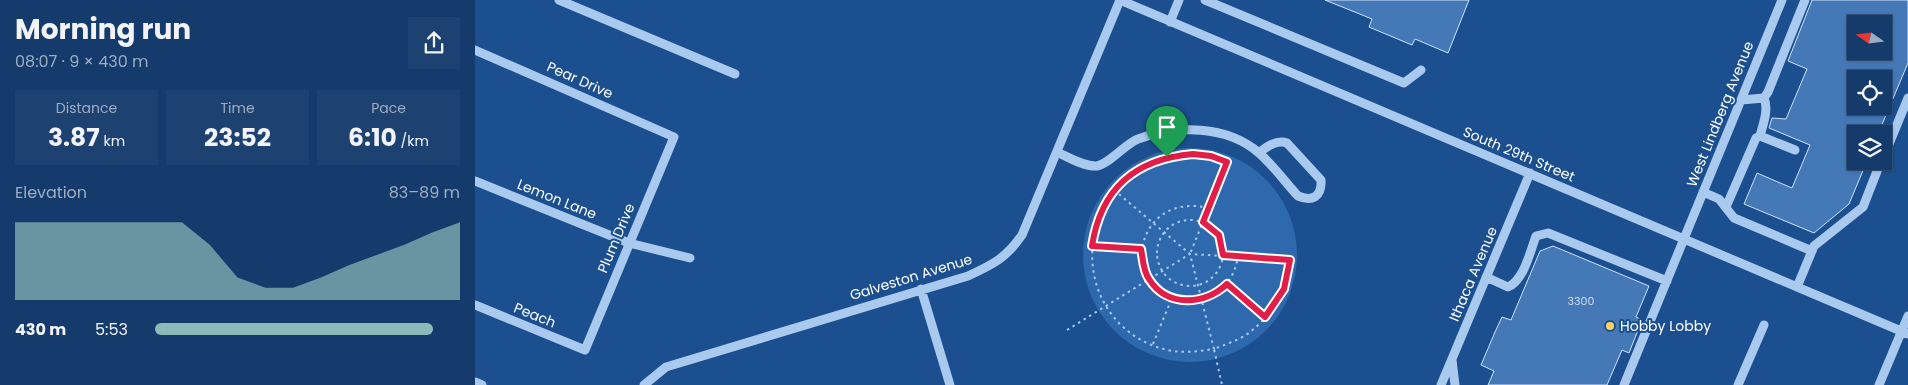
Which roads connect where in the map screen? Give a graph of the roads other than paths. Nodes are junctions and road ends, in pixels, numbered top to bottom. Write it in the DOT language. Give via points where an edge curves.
graph roads {
  1 [pos="559,0"];
  2 [pos="1120,0"];
  3 [pos="1179,0"];
  4 [pos="1205,0"];
  5 [pos="1782,0"];
  6 [pos="1805,0"];
  7 [pos="1170,22"];
  8 [pos="475,50"];
  9 [pos="1421,70"];
  10 [pos="735,74"];
  11 [pos="1764,98"];
  12 [pos="1908,98"];
  13 [pos="1741,100"];
  14 [pos="1760,136"];
  15 [pos="674,137"];
  16 [pos="1892,137"];
  17 [pos="1795,150"];
  18 [pos="1057,152"];
  19 [pos="1259,153"];
  20 [pos="1877,170"];
  21 [pos="1530,173"];
  22 [pos="475,181"];
  23 [pos="1703,192"];
  24 [pos="1726,207"];
  25 [pos="1684,239"];
  26 [pos="629,243"];
  27 [pos="1812,251"];
  28 [pos="690,258"];
  29 [pos="1486,277"];
  30 [pos="1667,281"];
  31 [pos="1797,287"];
  32 [pos="921,289"];
  33 [pos="475,305"];
  34 [pos="1908,316"];
  35 [pos="1764,325"];
  36 [pos="1905,333"];
  37 [pos="585,350"];
  38 [pos="1452,359"];
  39 [pos="475,382"];
  40 [pos="482,385"];
  41 [pos="644,385"];
  42 [pos="950,385"];
  43 [pos="1441,385"];
  44 [pos="1455,385"];
  45 [pos="1624,385"];
  46 [pos="1738,385"];
  47 [pos="1879,385"];
  1 -- 10 [label="street"];
  2 -- 7 [label="street, South 29th Street"];
  2 -- 18 [label="street, Galveston Avenue"];
  3 -- 7 [label="street"];
  4 -- 9 [label="street" via="1404,83"];
  5 -- 13 [label="street, West Lindberg Avenue"];
  6 -- 11 [label="street"];
  7 -- 21 [label="street, South 29th Street"];
  8 -- 15 [label="street, Pear Drive"];
  11 -- 13 [label="street"];
  11 -- 14 [label="street" via="1767,103"];
  12 -- 16 [label="street"];
  13 -- 23 [label="street, West Lindberg Avenue"];
  14 -- 17 [label="street"];
  14 -- 24 [label="street" via="1756,138"];
  15 -- 26 [label="street, Plum Drive"];
  18 -- 19 [label="street" via="1097,166 1137,140 1186,128 1231,137"];
  18 -- 32 [label="street, Galveston Avenue" via="1021,234 1010,251 997,263 969,276"];
  19 -- 19 [label="street" via="1298,196 1313,199 1318,195 1321,180 1287,144 1274,144"];
  20 -- 27 [label="street" via="1863,207"];
  21 -- 25 [label="street, South 29th Street"];
  21 -- 29 [label="street, Ithaca Avenue"];
  22 -- 26 [label="street, Lemon Lane"];
  23 -- 24 [label="street" via="1719,199"];
  23 -- 25 [label="street, West Lindberg Avenue"];
  24 -- 27 [label="street" via="1733,218"];
  25 -- 30 [label="street, West Lindberg Avenue"];
  25 -- 31 [label="street, South 29th Street"];
  26 -- 28 [label="street, Lemon Lane"];
  26 -- 37 [label="street, Plum Drive"];
  27 -- 31 [label="street"];
  29 -- 30 [label="street" via="1508,287 1513,284 1519,278 1536,236 1548,232"];
  29 -- 38 [label="street, Ithaca Avenue"];
  30 -- 45 [label="street, West Lindberg Avenue"];
  31 -- 36 [label="street, South 29th Street"];
  32 -- 41 [label="street, Galveston Avenue" via="666,367"];
  32 -- 42 [label="street"];
  33 -- 37 [label="street, Peach"];
  34 -- 36 [label="street"];
  35 -- 46 [label="street"];
  36 -- 47 [label="street"];
  38 -- 43 [label="street, Ithaca Avenue"];
  38 -- 44 [label="street"];
  39 -- 40 [label="street"];
}
